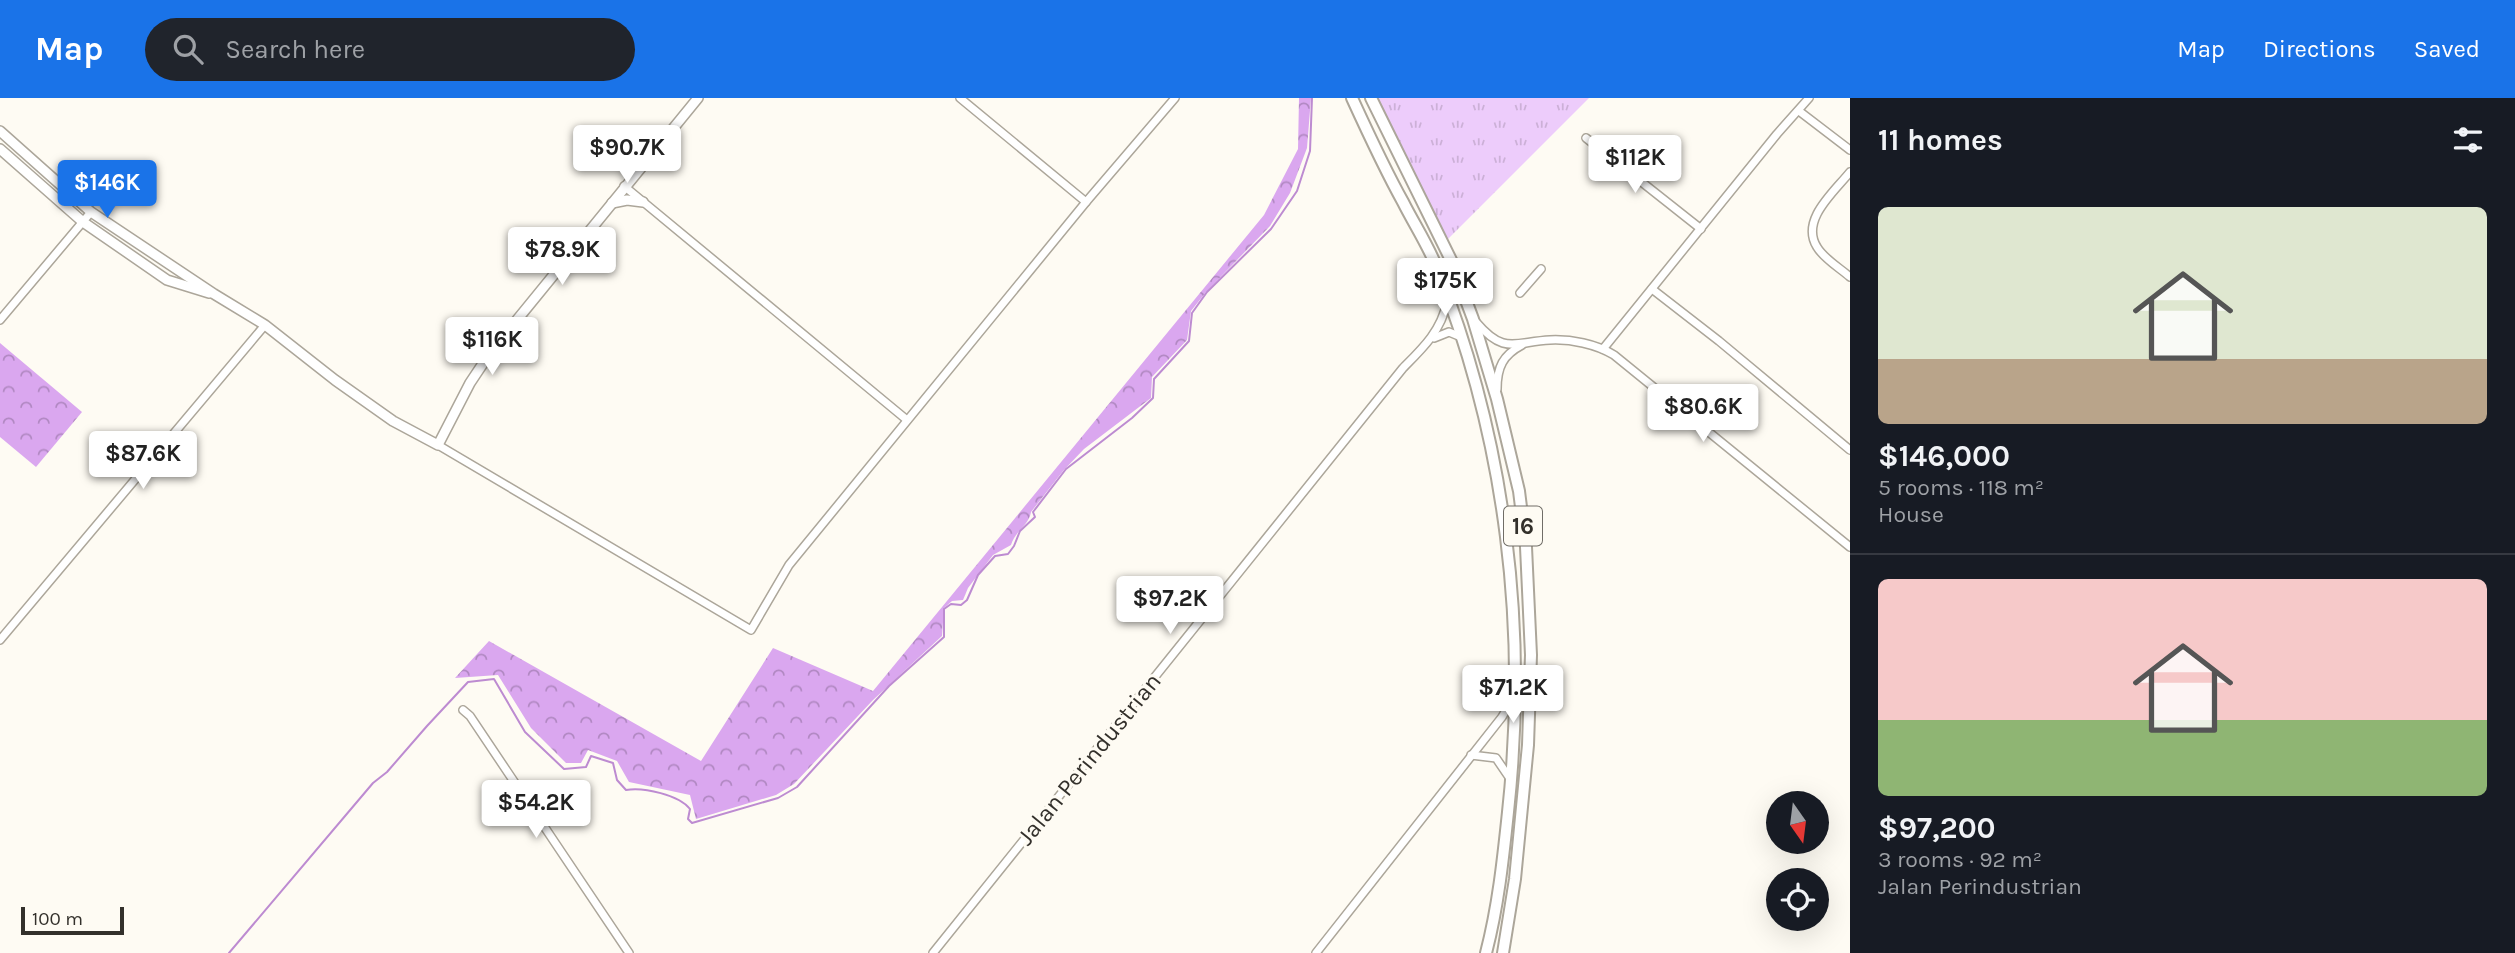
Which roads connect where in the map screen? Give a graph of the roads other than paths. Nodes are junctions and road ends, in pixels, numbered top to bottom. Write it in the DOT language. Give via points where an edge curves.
graph roads {
  1 [pos="698,98"];
  2 [pos="960,98"];
  3 [pos="1175,98"];
  4 [pos="1352,98"];
  5 [pos="1371,98"];
  6 [pos="1809,98"];
  7 [pos="1799,111"];
  8 [pos="0,131"];
  9 [pos="1586,138"];
  10 [pos="0,149"];
  11 [pos="1850,150"];
  12 [pos="1850,172"];
  13 [pos="624,186"];
  14 [pos="643,202"];
  15 [pos="1086,202"];
  16 [pos="612,203"];
  17 [pos="91,212"];
  18 [pos="83,222"];
  19 [pos="1702,229"];
  20 [pos="1541,268"];
  21 [pos="1850,277"];
  22 [pos="1651,289"];
  23 [pos="1520,293"];
  24 [pos="214,294"];
  25 [pos="1448,299"];
  26 [pos="1473,319"];
  27 [pos="0,320"];
  28 [pos="265,325"];
  29 [pos="1461,337"];
  30 [pos="1430,340"];
  31 [pos="1523,345"];
  32 [pos="1603,349"];
  33 [pos="1497,399"];
  34 [pos="907,420"];
  35 [pos="438,445"];
  36 [pos="1850,450"];
  37 [pos="1850,547"];
  38 [pos="0,640"];
  39 [pos="1516,687"];
  40 [pos="463,710"];
  41 [pos="1471,755"];
  42 [pos="1511,781"];
  43 [pos="629,953"];
  44 [pos="933,953"];
  45 [pos="1316,953"];
  46 [pos="1486,953"];
  47 [pos="1503,953"];
  1 -- 13 [label="main road"];
  2 -- 15 [label="street"];
  3 -- 15 [label="street"];
  4 -- 25 [label="highway, 16"];
  5 -- 26 [label="highway, 16" via="1451,260"];
  6 -- 7 [label="street"];
  7 -- 11 [label="street"];
  7 -- 19 [label="street"];
  8 -- 17 [label="main road"];
  9 -- 19 [label="street"];
  10 -- 18 [label="main road"];
  12 -- 21 [label="street" via="1813,218 1813,238 1818,249"];
  13 -- 14 [label="street"];
  13 -- 16 [label="main road"];
  14 -- 16 [label="main road"];
  14 -- 34 [label="street"];
  15 -- 34 [label="street"];
  16 -- 35 [label="main road" via="489,353"];
  17 -- 18 [label="street"];
  17 -- 24 [label="main road"];
  18 -- 24 [label="main road" via="167,280"];
  18 -- 27 [label="street"];
  19 -- 22 [label="street"];
  20 -- 23 [label="street"];
  22 -- 32 [label="street"];
  22 -- 36 [label="street"];
  24 -- 28 [label="main road"];
  25 -- 29 [label="highway, 16"];
  25 -- 30 [label="street, Jalan Perindustrian"];
  26 -- 31 [label="street" via="1495,341"];
  26 -- 33 [label="highway, 16"];
  28 -- 35 [label="main road" via="393,421"];
  28 -- 38 [label="street"];
  29 -- 30 [label="street" via="1449,332"];
  29 -- 39 [label="highway, 16" via="1494,459 1508,550"];
  30 -- 44 [label="street, Jalan Perindustrian"];
  31 -- 32 [label="street" via="1551,340"];
  31 -- 33 [label="street" via="1503,358"];
  32 -- 37 [label="street"];
  33 -- 47 [label="highway, 16" via="1525,538 1531,655 1527,758"];
  34 -- 35 [label="street" via="789,565 751,631"];
  39 -- 41 [label="street" via="1511,705"];
  39 -- 42 [label="highway, 16"];
  40 -- 43 [label="street"];
  41 -- 42 [label="street" via="1496,758"];
  41 -- 45 [label="street"];
  42 -- 46 [label="highway, 16" via="1502,873"];
}
